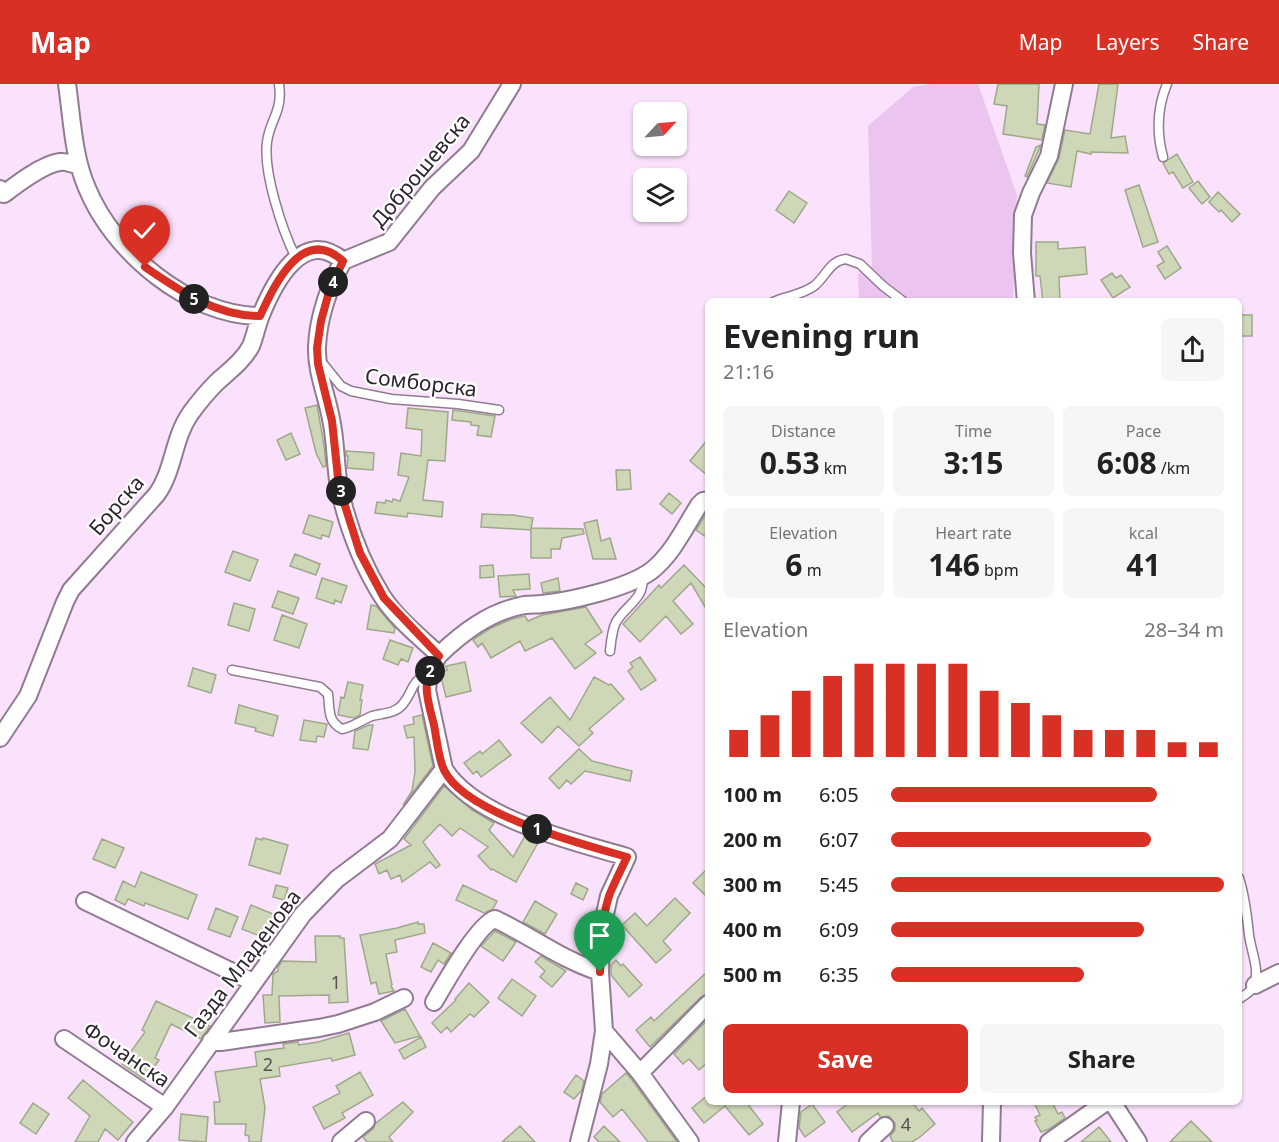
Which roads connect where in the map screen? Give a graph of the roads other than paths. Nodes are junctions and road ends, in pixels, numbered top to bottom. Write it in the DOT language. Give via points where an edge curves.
graph roads {
  1 [pos="67,84"];
  2 [pos="279,84"];
  3 [pos="512,84"];
  4 [pos="1064,84"];
  5 [pos="1167,84"];
  6 [pos="1163,157"];
  7 [pos="79,165"];
  8 [pos="1,194"];
  9 [pos="296,258"];
  10 [pos="343,261"];
  11 [pos="785,298"];
  12 [pos="898,298"];
  13 [pos="1026,298"];
  14 [pos="260,316"];
  15 [pos="318,357"];
  16 [pos="499,410"];
  17 [pos="705,501"];
  18 [pos="642,576"];
  19 [pos="610,651"];
  20 [pos="439,656"];
  21 [pos="232,670"];
  22 [pos="429,671"];
  23 [pos="0,738"];
  24 [pos="444,769"];
  25 [pos="1242,888"];
  26 [pos="85,901"];
  27 [pos="600,972"];
  28 [pos="1279,973"];
  29 [pos="253,982"];
  30 [pos="1255,985"];
  31 [pos="1242,997"];
  32 [pos="404,998"];
  33 [pos="434,1002"];
  34 [pos="705,1007"];
  35 [pos="604,1031"];
  36 [pos="64,1039"];
  37 [pos="212,1041"];
  38 [pos="640,1073"];
  39 [pos="791,1105"];
  40 [pos="992,1105"];
  41 [pos="1102,1105"];
  42 [pos="1114,1105"];
  43 [pos="165,1107"];
  44 [pos="366,1121"];
  45 [pos="885,1126"];
  46 [pos="135,1142"];
  47 [pos="340,1142"];
  48 [pos="579,1142"];
  49 [pos="690,1142"];
  50 [pos="787,1142"];
  51 [pos="868,1142"];
  52 [pos="991,1142"];
  53 [pos="1049,1142"];
  54 [pos="1138,1142"];
  1 -- 7 [label="street"];
  2 -- 9 [label="lane" via="279,106 267,140 267,158 275,200"];
  3 -- 10 [label="street, Доброшевска" via="471,151 432,188 389,242"];
  4 -- 13 [label="street" via="1049,156 1023,215"];
  5 -- 6 [label="lane" via="1159,116"];
  7 -- 8 [label="street" via="56,163"];
  7 -- 14 [label="street" via="103,219 145,267 205,304"];
  9 -- 10 [label="street" via="318,250 335,254"];
  9 -- 14 [label="street, Борска" via="277,282"];
  10 -- 15 [label="street" via="321,321"];
  11 -- 12 [label="lane" via="808,290 832,264 846,259 860,264"];
  14 -- 23 [label="street, Борска" via="242,359 206,393 182,427 166,481 158,494 71,590 27,696"];
  15 -- 16 [label="lane, Сомборска" via="341,386 351,391"];
  15 -- 20 [label="street" via="332,421 339,487 360,553 384,598"];
  17 -- 18 [label="street" via="661,561"];
  18 -- 19 [label="lane" via="640,595 617,620"];
  18 -- 20 [label="street" via="569,600 502,611 474,626"];
  20 -- 22 [label="street"];
  21 -- 22 [label="lane" via="320,687 328,694 329,715 334,725 342,729 394,712 416,680"];
  22 -- 24 [label="street" via="427,690"];
  24 -- 27 [label="street" via="463,792 496,811 627,857 609,896 601,937"];
  24 -- 29 [label="street, Газда Младенова" via="390,839 337,879 303,914"];
  25 -- 30 [label="lane" via="1257,971"];
  26 -- 29 [label="street"];
  27 -- 33 [label="street" via="563,957 495,919 479,932"];
  27 -- 35 [label="street"];
  28 -- 30 [label="street"];
  29 -- 37 [label="street, Газда Младенова"];
  30 -- 31 [label="lane"];
  32 -- 37 [label="street" via="352,1020 319,1028"];
  34 -- 38 [label="street"];
  35 -- 38 [label="street"];
  35 -- 48 [label="street"];
  36 -- 43 [label="street, Фочанска"];
  37 -- 43 [label="street, Газда Младенова"];
  38 -- 49 [label="street"];
  39 -- 50 [label="street"];
  40 -- 52 [label="street"];
  41 -- 53 [label="street"];
  42 -- 54 [label="street"];
  43 -- 46 [label="street, Газда Младенова"];
  44 -- 47 [label="street"];
  45 -- 51 [label="street"];
}
